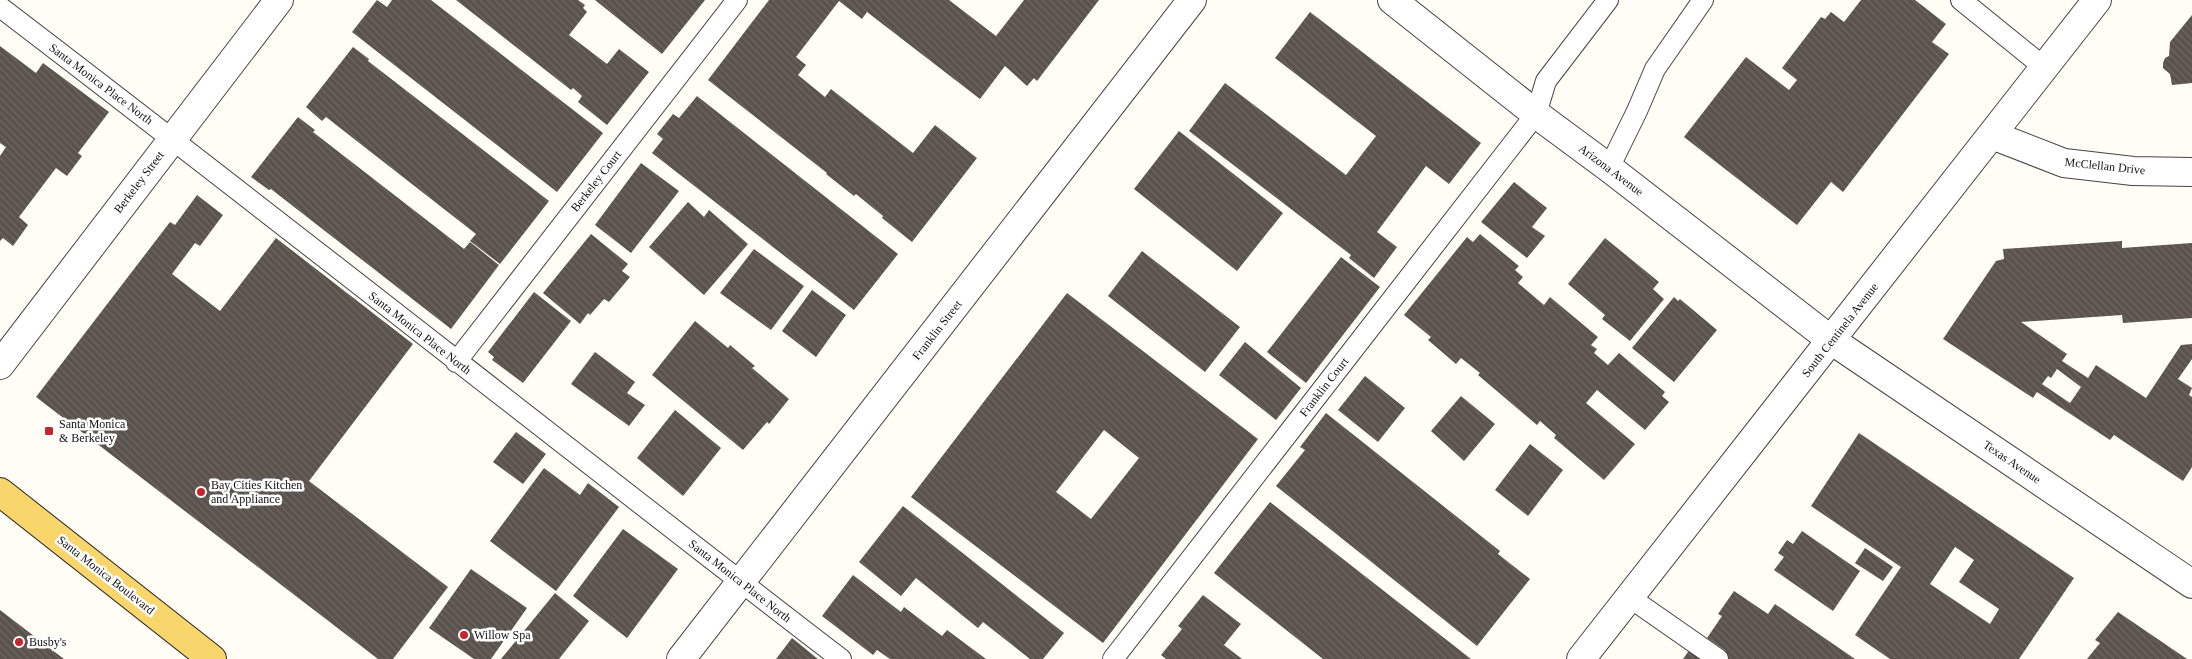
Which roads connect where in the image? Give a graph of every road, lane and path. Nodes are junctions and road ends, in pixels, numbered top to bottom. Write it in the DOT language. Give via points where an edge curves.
graph roads {
  1 [pos="279,0"];
  2 [pos="737,0"];
  3 [pos="1192,0"];
  4 [pos="1392,0"];
  5 [pos="1608,0"];
  6 [pos="1704,0"];
  7 [pos="1961,0"];
  8 [pos="2098,0"];
  9 [pos="0,7"];
  10 [pos="2045,68"];
  11 [pos="1536,114"];
  12 [pos="1992,135"];
  13 [pos="172,138"];
  14 [pos="1609,168"];
  15 [pos="2192,172"];
  16 [pos="1831,340"];
  17 [pos="456,362"];
  18 [pos="0,365"];
  19 [pos="0,492"];
  20 [pos="742,582"];
  21 [pos="2192,584"];
  22 [pos="1630,597"];
  23 [pos="212,659"];
  24 [pos="681,659"];
  25 [pos="841,659"];
  26 [pos="1113,659"];
  27 [pos="1581,659"];
  28 [pos="1718,659"];
  1 -- 13 [label="street, Berkeley Street"];
  2 -- 17 [label="lane, Berkeley Court"];
  3 -- 20 [label="street, Franklin Street"];
  4 -- 11 [label="street, Arizona Avenue"];
  5 -- 11 [label="lane" via="1546,81"];
  6 -- 14 [label="lane" via="1655,69"];
  7 -- 10 [label="lane"];
  8 -- 10 [label="street, South Centinela Avenue"];
  9 -- 13 [label="lane, Santa Monica Place North"];
  10 -- 12 [label="street, South Centinela Avenue"];
  11 -- 14 [label="street, Arizona Avenue"];
  11 -- 26 [label="lane, Franklin Court"];
  12 -- 15 [label="street, McClellan Drive" via="2064,163"];
  12 -- 16 [label="street, South Centinela Avenue"];
  13 -- 17 [label="lane, Santa Monica Place North"];
  13 -- 18 [label="street, Berkeley Street"];
  14 -- 16 [label="street, Arizona Avenue"];
  16 -- 21 [label="street, Texas Avenue"];
  16 -- 22 [label="street, South Centinela Avenue"];
  17 -- 20 [label="lane, Santa Monica Place North"];
  19 -- 23 [label="main road, Santa Monica Boulevard"];
  20 -- 24 [label="street, Franklin Street"];
  20 -- 25 [label="lane, Santa Monica Place North"];
  22 -- 27 [label="street, South Centinela Avenue"];
  22 -- 28 [label="lane"];
}
